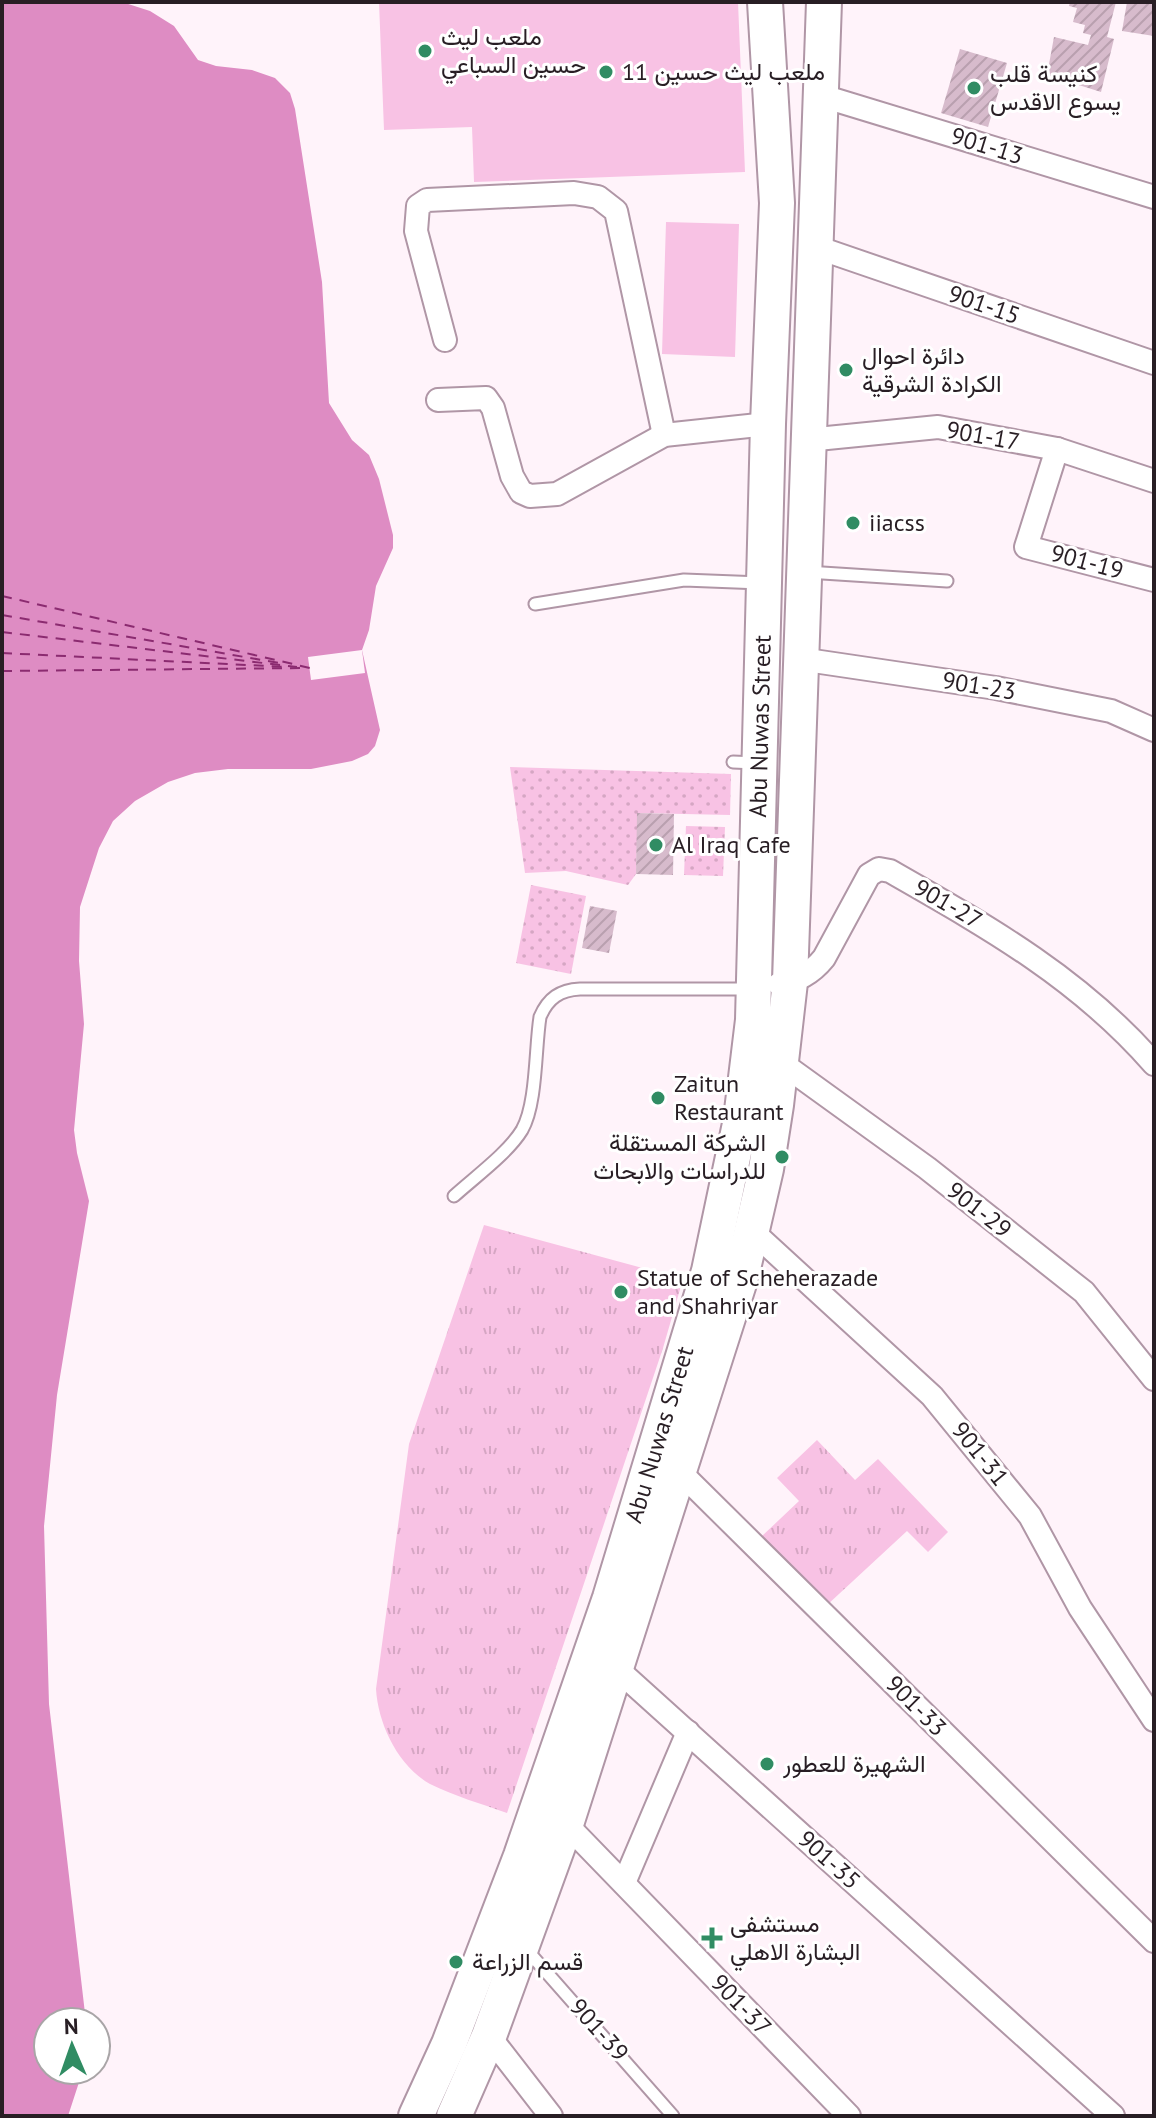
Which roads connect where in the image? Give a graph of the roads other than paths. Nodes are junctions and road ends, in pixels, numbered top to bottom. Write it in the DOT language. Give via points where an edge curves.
graph roads {
  1 [pos="765,2"];
  2 [pos="824,2"];
  3 [pos="819,95"];
  4 [pos="1154,197"];
  5 [pos="813,246"];
  6 [pos="445,340"];
  7 [pos="1154,363"];
  8 [pos="438,400"];
  9 [pos="768,424"];
  10 [pos="664,435"];
  11 [pos="807,440"];
  12 [pos="1057,449"];
  13 [pos="1154,481"];
  14 [pos="802,572"];
  15 [pos="1154,580"];
  16 [pos="947,581"];
  17 [pos="765,584"];
  18 [pos="535,604"];
  19 [pos="800,659"];
  20 [pos="1154,730"];
  21 [pos="790,982"];
  22 [pos="754,989"];
  23 [pos="1123,1029"];
  24 [pos="1154,1045"];
  25 [pos="783,1064"];
  26 [pos="1154,1064"];
  27 [pos="454,1196"];
  28 [pos="752,1231"];
  29 [pos="1154,1379"];
  30 [pos="679,1471"];
  31 [pos="616,1668"];
  32 [pos="1154,1720"];
  33 [pos="688,1732"];
  34 [pos="566,1824"];
  35 [pos="624,1883"];
  36 [pos="1154,1941"];
  37 [pos="523,1946"];
  38 [pos="489,2036"];
  39 [pos="416,2116"];
  40 [pos="454,2116"];
  41 [pos="551,2116"];
  42 [pos="673,2116"];
  43 [pos="849,2116"];
  44 [pos="1113,2116"];
  1 -- 9 [label="main road, Abu Nuwas Street" via="777,188"];
  2 -- 3 [label="main road, Abu Nuwas Street"];
  3 -- 4 [label="street, 901-13"];
  3 -- 5 [label="main road, Abu Nuwas Street"];
  5 -- 7 [label="street, 901-15"];
  5 -- 11 [label="main road, Abu Nuwas Street"];
  6 -- 10 [label="street" via="416,231 418,206 427,200 574,193 598,197 616,211"];
  8 -- 10 [label="street" via="486,398 512,476 521,492 530,496 557,494"];
  9 -- 10 [label="street"];
  9 -- 17 [label="main road, Abu Nuwas Street"];
  11 -- 12 [label="street, 901-17" via="938,427"];
  11 -- 14 [label="main road, Abu Nuwas Street"];
  12 -- 13 [label="street, 901-17"];
  12 -- 15 [label="street, 901-19" via="1026,547"];
  14 -- 16 [label="lane"];
  14 -- 19 [label="main road, Abu Nuwas Street"];
  17 -- 18 [label="lane" via="684,580"];
  17 -- 22 [label="main road, Abu Nuwas Street" via="746,763"];
  19 -- 20 [label="street, 901-23" via="1111,711"];
  19 -- 21 [label="main road, Abu Nuwas Street"];
  21 -- 22 [label="street, 901-27"];
  21 -- 23 [label="street, 901-27" via="815,970 869,875 879,869 993,930 1061,976"];
  21 -- 25 [label="main road, Abu Nuwas Street"];
  22 -- 27 [label="lane" via="573,989 555,996 540,1017 523,1128"];
  22 -- 39 [label="main road, Abu Nuwas Street" via="741,1119 695,1322 610,1598 521,1856"];
  23 -- 24 [label="street"];
  23 -- 26 [label="street, 901-27"];
  25 -- 28 [label="main road, Abu Nuwas Street"];
  25 -- 29 [label="street, 901-29" via="927,1168 1084,1292"];
  28 -- 30 [label="main road, Abu Nuwas Street"];
  28 -- 32 [label="street, 901-31" via="932,1396 1030,1516 1080,1608"];
  30 -- 31 [label="main road, Abu Nuwas Street"];
  30 -- 36 [label="street, 901-33"];
  31 -- 33 [label="street, 901-35"];
  31 -- 34 [label="main road, Abu Nuwas Street"];
  33 -- 35 [label="street"];
  33 -- 44 [label="street, 901-35"];
  34 -- 35 [label="street, 901-37"];
  34 -- 37 [label="main road, Abu Nuwas Street"];
  35 -- 43 [label="street, 901-37"];
  37 -- 38 [label="main road, Abu Nuwas Street"];
  37 -- 42 [label="lane, 901-39"];
  38 -- 40 [label="main road, Abu Nuwas Street"];
  38 -- 41 [label="street"];
}
